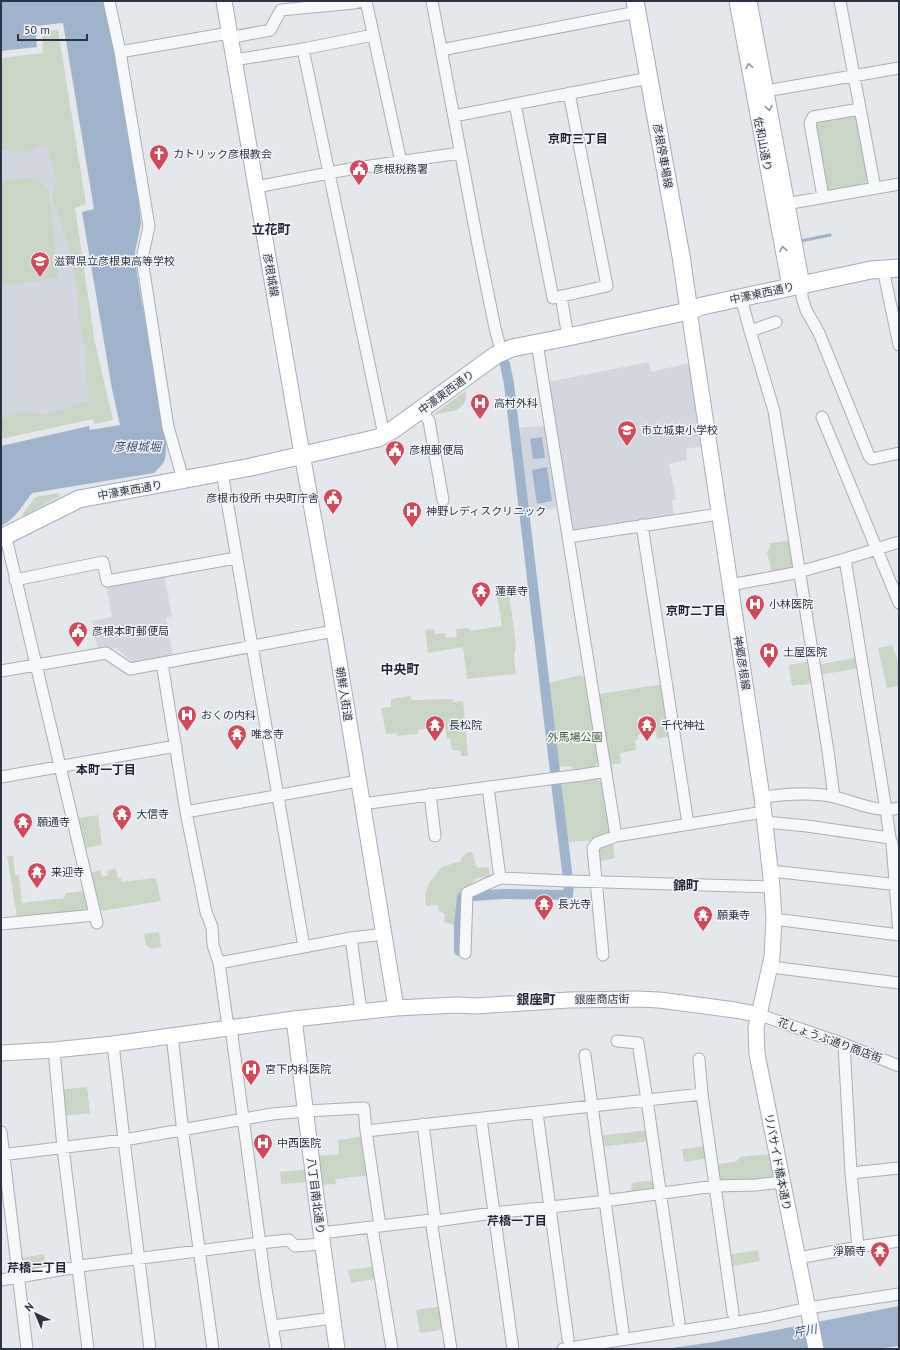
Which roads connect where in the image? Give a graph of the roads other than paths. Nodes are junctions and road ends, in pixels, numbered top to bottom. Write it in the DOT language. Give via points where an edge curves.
graph roads {
  1 [pos="110,1"];
  2 [pos="224,1"];
  3 [pos="363,1"];
  4 [pos="366,1"];
  5 [pos="432,1"];
  6 [pos="737,1"];
  7 [pos="748,1"];
  8 [pos="840,1"];
  9 [pos="636,6"];
  10 [pos="229,35"];
  11 [pos="373,35"];
  12 [pos="303,49"];
  13 [pos="441,50"];
  14 [pos="120,52"];
  15 [pos="234,60"];
  16 [pos="899,68"];
  17 [pos="854,76"];
  18 [pos="649,78"];
  19 [pos="760,92"];
  20 [pos="569,93"];
  21 [pos="515,104"];
  22 [pos="860,109"];
  23 [pos="454,116"];
  24 [pos="460,153"];
  25 [pos="401,162"];
  26 [pos="328,174"];
  27 [pos="899,184"];
  28 [pos="256,187"];
  29 [pos="875,188"];
  30 [pos="823,197"];
  31 [pos="781,205"];
  32 [pos="891,269"];
  33 [pos="796,286"];
  34 [pos="561,296"];
  35 [pos="741,298"];
  36 [pos="689,311"];
  37 [pos="776,322"];
  38 [pos="750,331"];
  39 [pos="568,338"];
  40 [pos="537,343"];
  41 [pos="899,345"];
  42 [pos="503,352"];
  43 [pos="421,410"];
  44 [pos="822,417"];
  45 [pos="384,435"];
  46 [pos="899,453"];
  47 [pos="302,455"];
  48 [pos="222,472"];
  49 [pos="183,479"];
  50 [pos="443,500"];
  51 [pos="719,514"];
  52 [pos="642,526"];
  53 [pos="568,537"];
  54 [pos="3,538"];
  55 [pos="899,542"];
  56 [pos="877,550"];
  57 [pos="236,558"];
  58 [pos="845,559"];
  59 [pos="799,572"];
  60 [pos="15,580"];
  61 [pos="730,585"];
  62 [pos="899,603"];
  63 [pos="334,631"];
  64 [pos="251,646"];
  65 [pos="162,663"];
  66 [pos="36,665"];
  67 [pos="1,670"];
  68 [pos="176,746"];
  69 [pos="59,767"];
  70 [pos="606,771"];
  71 [pos="1,777"];
  72 [pos="358,781"];
  73 [pos="488,787"];
  74 [pos="430,794"];
  75 [pos="277,796"];
  76 [pos="834,797"];
  77 [pos="362,804"];
  78 [pos="899,808"];
  79 [pos="764,810"];
  80 [pos="886,810"];
  81 [pos="186,812"];
  82 [pos="688,824"];
  83 [pos="435,836"];
  84 [pos="616,836"];
  85 [pos="890,838"];
  86 [pos="771,871"];
  87 [pos="500,878"];
  88 [pos="597,883"];
  89 [pos="897,885"];
  90 [pos="772,887"];
  91 [pos="774,919"];
  92 [pos="1,924"];
  93 [pos="384,934"];
  94 [pos="899,934"];
  95 [pos="351,938"];
  96 [pos="304,948"];
  97 [pos="465,952"];
  98 [pos="603,955"];
  99 [pos="218,963"];
  100 [pos="771,967"];
  101 [pos="899,983"];
  102 [pos="396,1008"];
  103 [pos="361,1011"];
  104 [pos="760,1015"];
  105 [pos="294,1019"];
  106 [pos="231,1028"];
  107 [pos="172,1036"];
  108 [pos="617,1041"];
  109 [pos="113,1044"];
  110 [pos="844,1044"];
  111 [pos="54,1050"];
  112 [pos="1,1054"];
  113 [pos="585,1055"];
  114 [pos="698,1059"];
  115 [pos="899,1066"];
  116 [pos="702,1094"];
  117 [pos="647,1100"];
  118 [pos="592,1107"];
  119 [pos="306,1111"];
  120 [pos="537,1113"];
  121 [pos="243,1118"];
  122 [pos="481,1118"];
  123 [pos="423,1124"];
  124 [pos="183,1130"];
  125 [pos="366,1130"];
  126 [pos="1,1132"];
  127 [pos="124,1140"];
  128 [pos="63,1148"];
  129 [pos="2,1155"];
  130 [pos="899,1168"];
  131 [pos="851,1173"];
  132 [pos="782,1182"];
  133 [pos="715,1186"];
  134 [pos="660,1194"];
  135 [pos="605,1201"];
  136 [pos="550,1207"];
  137 [pos="494,1213"];
  138 [pos="433,1220"];
  139 [pos="376,1227"];
  140 [pos="321,1238"];
  141 [pos="899,1241"];
  142 [pos="260,1243"];
  143 [pos="858,1247"];
  144 [pos="199,1250"];
  145 [pos="138,1258"];
  146 [pos="798,1258"];
  147 [pos="78,1267"];
  148 [pos="18,1278"];
  149 [pos="1,1280"];
  150 [pos="899,1294"];
  151 [pos="809,1312"];
  152 [pos="733,1314"];
  153 [pos="332,1318"];
  154 [pos="679,1322"];
  155 [pos="273,1326"];
  156 [pos="623,1331"];
  157 [pos="566,1344"];
  158 [pos="27,1349"];
  159 [pos="88,1349"];
  160 [pos="150,1349"];
  161 [pos="213,1349"];
  162 [pos="276,1349"];
  163 [pos="337,1349"];
  164 [pos="392,1349"];
  165 [pos="451,1349"];
  166 [pos="513,1349"];
  167 [pos="816,1349"];
  1 -- 14 [label="street"];
  2 -- 10 [label="street, 彦根城線"];
  3 -- 10 [label="street" via="281,10 270,30"];
  4 -- 11 [label="street"];
  5 -- 13 [label="street"];
  19 -- 6 [label="street, 佐和山通り, one-way"];
  7 -- 19 [label="street, 佐和山通り"];
  8 -- 17 [label="street"];
  9 -- 13 [label="street"];
  9 -- 18 [label="main road, 彦根停車場線"];
  10 -- 14 [label="street"];
  10 -- 15 [label="street, 彦根城線"];
  11 -- 12 [label="street"];
  11 -- 25 [label="street"];
  12 -- 15 [label="street"];
  12 -- 26 [label="street"];
  13 -- 23 [label="street"];
  14 -- 49 [label="street" via="148,226 142,259 168,427"];
  15 -- 28 [label="street, 彦根城線"];
  16 -- 17 [label="street"];
  17 -- 19 [label="street"];
  17 -- 22 [label="street"];
  18 -- 20 [label="street"];
  18 -- 36 [label="main road, 彦根停車場線"];
  19 -- 31 [label="street, 佐和山通り"];
  20 -- 21 [label="street"];
  20 -- 34 [label="street" via="607,286"];
  21 -- 23 [label="street"];
  21 -- 34 [label="street" via="553,298"];
  22 -- 29 [label="street"];
  22 -- 30 [label="street" via="813,117 810,123"];
  23 -- 24 [label="street"];
  24 -- 25 [label="street"];
  24 -- 42 [label="street" via="494,321"];
  25 -- 26 [label="street"];
  26 -- 28 [label="street"];
  26 -- 45 [label="street"];
  27 -- 29 [label="street"];
  28 -- 47 [label="street, 彦根城線"];
  29 -- 30 [label="street"];
  30 -- 31 [label="street"];
  31 -- 33 [label="street, 佐和山通り"];
  32 -- 33 [label="main road, 中濠東西通り" via="871,270"];
  32 -- 41 [label="street"];
  33 -- 35 [label="main road, 中濠東西通り"];
  33 -- 46 [label="street" via="819,333 869,456 872,459"];
  34 -- 39 [label="street"];
  35 -- 36 [label="main road, 中濠東西通り"];
  35 -- 38 [label="street"];
  36 -- 39 [label="main road, 中濠東西通り"];
  36 -- 51 [label="street, 神郷彦根線"];
  37 -- 38 [label="street"];
  38 -- 59 [label="street" via="774,411"];
  39 -- 40 [label="main road, 中濠東西通り"];
  40 -- 42 [label="main road, 中濠東西通り"];
  40 -- 53 [label="street"];
  42 -- 43 [label="main road, 中濠東西通り"];
  43 -- 45 [label="main road, 中濠東西通り"];
  43 -- 50 [label="street" via="429,421"];
  44 -- 56 [label="street"];
  45 -- 47 [label="main road, 中濠東西通り"];
  47 -- 48 [label="main road, 中濠東西通り"];
  47 -- 63 [label="street, 朝鮮人街道"];
  48 -- 49 [label="main road, 中濠東西通り"];
  48 -- 57 [label="street"];
  49 -- 54 [label="main road, 中濠東西通り" via="79,499"];
  51 -- 52 [label="street"];
  51 -- 61 [label="street, 神郷彦根線"];
  52 -- 53 [label="street"];
  52 -- 82 [label="street"];
  53 -- 70 [label="street"];
  54 -- 60 [label="street"];
  55 -- 56 [label="street"];
  56 -- 58 [label="street"];
  56 -- 62 [label="street"];
  57 -- 60 [label="street" via="107,581 103,562"];
  57 -- 64 [label="street"];
  58 -- 59 [label="street"];
  58 -- 80 [label="street"];
  59 -- 61 [label="street"];
  59 -- 76 [label="street"];
  60 -- 66 [label="street"];
  61 -- 79 [label="street, 神郷彦根線"];
  63 -- 64 [label="street"];
  63 -- 72 [label="street, 朝鮮人街道"];
  64 -- 65 [label="street"];
  64 -- 75 [label="street"];
  65 -- 66 [label="street" via="130,669 106,653"];
  65 -- 68 [label="street"];
  66 -- 67 [label="street"];
  66 -- 69 [label="street"];
  68 -- 69 [label="street"];
  68 -- 81 [label="street"];
  69 -- 71 [label="street"];
  69 -- 92 [label="street" via="96,919"];
  70 -- 73 [label="street"];
  70 -- 84 [label="street"];
  72 -- 75 [label="street"];
  72 -- 77 [label="street, 朝鮮人街道"];
  73 -- 74 [label="street"];
  73 -- 87 [label="street"];
  74 -- 77 [label="street"];
  74 -- 83 [label="street"];
  75 -- 81 [label="street"];
  75 -- 96 [label="street"];
  76 -- 79 [label="street" via="804,794"];
  76 -- 80 [label="street"];
  77 -- 93 [label="street, 朝鮮人街道"];
  78 -- 80 [label="street"];
  79 -- 82 [label="street"];
  79 -- 85 [label="street" via="808,826"];
  79 -- 86 [label="street, 神郷彦根線"];
  80 -- 85 [label="street"];
  81 -- 99 [label="street"];
  82 -- 84 [label="street"];
  84 -- 88 [label="street" via="597,843 593,848"];
  85 -- 89 [label="street"];
  86 -- 89 [label="street"];
  86 -- 90 [label="street, 神郷彦根線"];
  87 -- 88 [label="street"];
  87 -- 97 [label="street" via="467,893"];
  88 -- 90 [label="street"];
  88 -- 98 [label="street"];
  89 -- 94 [label="street"];
  90 -- 91 [label="street, 神郷彦根線"];
  91 -- 94 [label="street"];
  91 -- 100 [label="street, 神郷彦根線"];
  93 -- 95 [label="street"];
  93 -- 102 [label="street, 朝鮮人街道"];
  95 -- 96 [label="street"];
  95 -- 103 [label="street"];
  96 -- 99 [label="street"];
  99 -- 106 [label="street"];
  100 -- 101 [label="street"];
  100 -- 104 [label="street, 神郷彦根線"];
  102 -- 103 [label="street, 銀座商店街"];
  102 -- 104 [label="street, 銀座商店街" via="637,999"];
  103 -- 105 [label="street, 銀座商店街"];
  104 -- 110 [label="street, 花しょうぶ通り商店街"];
  104 -- 132 [label="street, リバサイド橋本通り" via="756,1028 757,1054"];
  105 -- 106 [label="street, 銀座商店街"];
  105 -- 119 [label="street, 八丁目南北通り"];
  106 -- 107 [label="street, 銀座商店街"];
  106 -- 121 [label="street"];
  107 -- 109 [label="street, 銀座商店街"];
  107 -- 124 [label="street"];
  108 -- 117 [label="street" via="638,1042"];
  109 -- 111 [label="street, 銀座商店街"];
  109 -- 127 [label="street"];
  110 -- 115 [label="street, 花しょうぶ通り商店街"];
  110 -- 131 [label="street"];
  111 -- 112 [label="street, 銀座商店街"];
  111 -- 128 [label="street"];
  113 -- 118 [label="street"];
  114 -- 116 [label="street"];
  116 -- 117 [label="street"];
  116 -- 133 [label="street"];
  117 -- 118 [label="street"];
  117 -- 134 [label="street"];
  118 -- 120 [label="street"];
  118 -- 135 [label="street"];
  119 -- 121 [label="street"];
  119 -- 125 [label="street" via="364,1108"];
  119 -- 140 [label="street, 八丁目南北通り"];
  120 -- 122 [label="street"];
  120 -- 136 [label="street"];
  121 -- 124 [label="street"];
  121 -- 142 [label="street"];
  122 -- 123 [label="street"];
  122 -- 137 [label="street"];
  123 -- 125 [label="street"];
  123 -- 138 [label="street"];
  124 -- 127 [label="street"];
  124 -- 144 [label="street"];
  125 -- 139 [label="street"];
  126 -- 129 [label="street"];
  127 -- 128 [label="street"];
  127 -- 145 [label="street"];
  128 -- 129 [label="street"];
  128 -- 147 [label="street"];
  129 -- 148 [label="street"];
  130 -- 131 [label="street"];
  131 -- 143 [label="street"];
  132 -- 133 [label="street"];
  132 -- 146 [label="street, リバサイド橋本通り"];
  133 -- 134 [label="street"];
  133 -- 152 [label="street"];
  134 -- 135 [label="street"];
  134 -- 154 [label="street"];
  135 -- 136 [label="street"];
  135 -- 156 [label="street"];
  136 -- 137 [label="street"];
  136 -- 157 [label="street"];
  137 -- 138 [label="street"];
  137 -- 166 [label="street"];
  138 -- 139 [label="street"];
  138 -- 165 [label="street"];
  139 -- 140 [label="street"];
  139 -- 164 [label="street"];
  140 -- 142 [label="street" via="295,1246 289,1240"];
  140 -- 153 [label="street, 八丁目南北通り"];
  141 -- 143 [label="street"];
  142 -- 144 [label="street"];
  142 -- 155 [label="street"];
  143 -- 146 [label="street"];
  144 -- 145 [label="street"];
  144 -- 161 [label="street"];
  145 -- 147 [label="street"];
  145 -- 160 [label="street"];
  146 -- 151 [label="street, リバサイド橋本通り"];
  147 -- 148 [label="street"];
  147 -- 159 [label="street"];
  148 -- 149 [label="street"];
  148 -- 158 [label="street"];
  150 -- 151 [label="street"];
  151 -- 157 [label="street"];
  151 -- 167 [label="street, リバサイド橋本通り"];
  153 -- 155 [label="street"];
  153 -- 163 [label="street, 八丁目南北通り"];
  155 -- 162 [label="street"];
}
